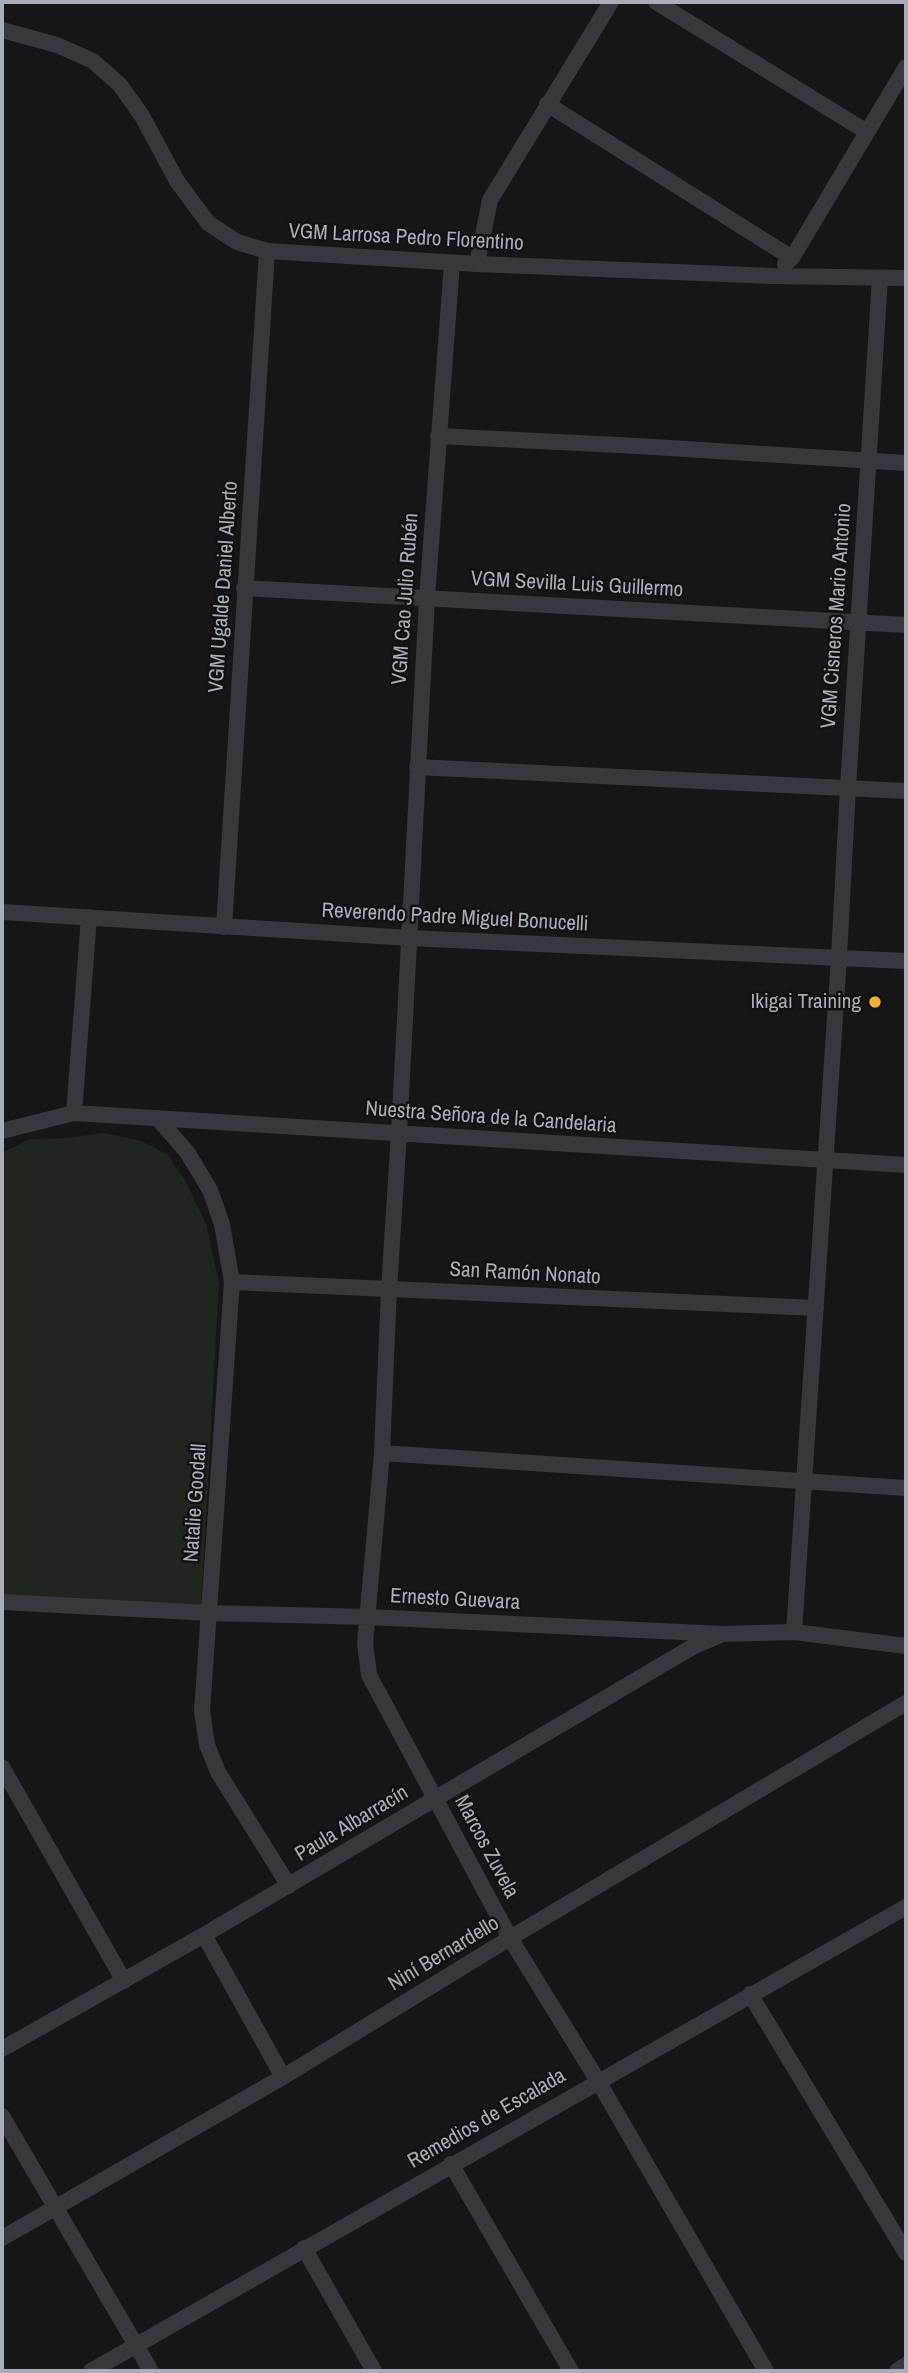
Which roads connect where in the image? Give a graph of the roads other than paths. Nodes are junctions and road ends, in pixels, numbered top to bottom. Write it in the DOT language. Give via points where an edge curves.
graph roads {
  1 [pos="611,2"];
  2 [pos="656,2"];
  3 [pos="2,30"];
  4 [pos="906,66"];
  5 [pos="547,104"];
  6 [pos="867,132"];
  7 [pos="267,251"];
  8 [pos="792,258"];
  9 [pos="452,262"];
  10 [pos="477,264"];
  11 [pos="773,276"];
  12 [pos="880,278"];
  13 [pos="906,278"];
  14 [pos="438,436"];
  15 [pos="868,460"];
  16 [pos="906,463"];
  17 [pos="244,588"];
  18 [pos="427,598"];
  19 [pos="858,622"];
  20 [pos="906,625"];
  21 [pos="417,767"];
  22 [pos="848,788"];
  23 [pos="906,791"];
  24 [pos="2,912"];
  25 [pos="89,917"];
  26 [pos="224,926"];
  27 [pos="409,938"];
  28 [pos="839,957"];
  29 [pos="906,961"];
  30 [pos="74,1113"];
  31 [pos="159,1120"];
  32 [pos="2,1131"];
  33 [pos="399,1133"];
  34 [pos="825,1160"];
  35 [pos="906,1166"];
  36 [pos="232,1282"];
  37 [pos="389,1289"];
  38 [pos="816,1308"];
  39 [pos="382,1453"];
  40 [pos="806,1482"];
  41 [pos="906,1488"];
  42 [pos="2,1602"];
  43 [pos="210,1613"];
  44 [pos="368,1617"];
  45 [pos="794,1632"];
  46 [pos="723,1634"];
  47 [pos="906,1646"];
  48 [pos="906,1703"];
  49 [pos="2,1767"];
  50 [pos="436,1799"];
  51 [pos="289,1886"];
  52 [pos="906,1908"];
  53 [pos="204,1936"];
  54 [pos="510,1938"];
  55 [pos="124,1981"];
  56 [pos="750,1994"];
  57 [pos="2,2049"];
  58 [pos="283,2077"];
  59 [pos="598,2081"];
  60 [pos="2,2116"];
  61 [pos="451,2164"];
  62 [pos="54,2207"];
  63 [pos="2,2238"];
  64 [pos="304,2248"];
  65 [pos="906,2253"];
  66 [pos="135,2344"];
  67 [pos="906,2365"];
  68 [pos="91,2371"];
  69 [pos="151,2371"];
  70 [pos="374,2371"];
  71 [pos="571,2371"];
  72 [pos="766,2371"];
  73 [pos="897,2371"];
  1 -- 5 [label="street"];
  2 -- 6 [label="street"];
  3 -- 7 [label="street, VGM Larrosa Pedro Florentino" via="57,45 93,61 120,85 177,181 208,223 237,242"];
  4 -- 6 [label="street"];
  5 -- 8 [label="street"];
  5 -- 10 [label="street" via="490,200"];
  6 -- 8 [label="street"];
  7 -- 9 [label="street, VGM Larrosa Pedro Florentino"];
  7 -- 17 [label="street, VGM Ugalde Daniel Alberto"];
  8 -- 11 [label="street"];
  9 -- 10 [label="street, VGM Larrosa Pedro Florentino"];
  9 -- 14 [label="street, VGM Cao Julio Rubén"];
  10 -- 11 [label="street, VGM Larrosa Pedro Florentino"];
  11 -- 12 [label="street, VGM Larrosa Pedro Florentino"];
  12 -- 13 [label="street, VGM Larrosa Pedro Florentino"];
  12 -- 15 [label="street, VGM Cisneros Mario Antonio"];
  14 -- 15 [label="street"];
  14 -- 18 [label="street, VGM Cao Julio Rubén"];
  15 -- 16 [label="street"];
  15 -- 19 [label="street, VGM Cisneros Mario Antonio"];
  17 -- 18 [label="street, VGM Sevilla Luis Guillermo"];
  17 -- 26 [label="street, VGM Ugalde Daniel Alberto"];
  18 -- 19 [label="street, VGM Sevilla Luis Guillermo"];
  18 -- 21 [label="street, VGM Cao Julio Rubén"];
  19 -- 20 [label="street, VGM Sevilla Luis Guillermo"];
  19 -- 22 [label="street, VGM Cisneros Mario Antonio"];
  21 -- 22 [label="street"];
  21 -- 27 [label="street, VGM Cao Julio Rubén"];
  22 -- 23 [label="street"];
  22 -- 28 [label="street, VGM Cisneros Mario Antonio"];
  24 -- 25 [label="street, Reverendo Padre Miguel Bonucelli"];
  25 -- 26 [label="street, Reverendo Padre Miguel Bonucelli"];
  25 -- 30 [label="street"];
  26 -- 27 [label="street, Reverendo Padre Miguel Bonucelli"];
  27 -- 28 [label="street, Reverendo Padre Miguel Bonucelli"];
  27 -- 33 [label="street, VGM Cao Julio Rubén"];
  28 -- 29 [label="street, Reverendo Padre Miguel Bonucelli"];
  28 -- 34 [label="street, VGM Cisneros Mario Antonio"];
  30 -- 31 [label="street, Nuestra Señora de la Candelaria"];
  30 -- 32 [label="street, Nuestra Señora de la Candelaria"];
  31 -- 33 [label="street, Nuestra Señora de la Candelaria"];
  31 -- 36 [label="street, Natalie Goodall" via="187,1152 210,1190 222,1224"];
  33 -- 34 [label="street, Nuestra Señora de la Candelaria"];
  33 -- 37 [label="street, Marcos Zuvela"];
  34 -- 35 [label="street, Nuestra Señora de la Candelaria"];
  34 -- 38 [label="street, VGM Cisneros Mario Antonio"];
  36 -- 37 [label="street, San Ramón Nonato"];
  36 -- 43 [label="street, Natalie Goodall"];
  37 -- 38 [label="street, San Ramón Nonato"];
  37 -- 39 [label="street, Marcos Zuvela"];
  38 -- 40 [label="street, VGM Cisneros Mario Antonio"];
  39 -- 40 [label="street"];
  39 -- 44 [label="street, Marcos Zuvela"];
  40 -- 41 [label="street"];
  40 -- 45 [label="street, VGM Cisneros Mario Antonio"];
  42 -- 43 [label="street, Ernesto Guevara"];
  43 -- 44 [label="street, Ernesto Guevara"];
  43 -- 51 [label="street, Natalie Goodall" via="202,1711 207,1745 218,1772"];
  44 -- 46 [label="street, Ernesto Guevara"];
  44 -- 50 [label="street, Marcos Zuvela" via="369,1675"];
  45 -- 46 [label="street, Ernesto Guevara"];
  45 -- 47 [label="street, Ernesto Guevara"];
  46 -- 50 [label="street, Paula Albarracín" via="694,1646"];
  48 -- 54 [label="street, Niní Bernardello"];
  49 -- 55 [label="street"];
  50 -- 51 [label="street, Paula Albarracín"];
  50 -- 54 [label="street, Marcos Zuvela"];
  51 -- 53 [label="street, Paula Albarracín"];
  52 -- 56 [label="street, Remedios de Escalada"];
  53 -- 55 [label="street, Paula Albarracín"];
  53 -- 58 [label="street"];
  54 -- 58 [label="street, Niní Bernardello"];
  54 -- 59 [label="street, Marcos Zuvela"];
  55 -- 57 [label="street, Paula Albarracín"];
  56 -- 59 [label="street, Remedios de Escalada"];
  56 -- 65 [label="street"];
  58 -- 62 [label="street, Niní Bernardello"];
  59 -- 61 [label="street, Remedios de Escalada"];
  59 -- 72 [label="street, Marcos Zuvela"];
  60 -- 62 [label="street"];
  61 -- 64 [label="street, Remedios de Escalada"];
  61 -- 71 [label="street"];
  62 -- 63 [label="street, Niní Bernardello"];
  62 -- 66 [label="street"];
  64 -- 66 [label="street, Remedios de Escalada"];
  64 -- 70 [label="street"];
  66 -- 68 [label="street, Remedios de Escalada"];
  66 -- 69 [label="street"];
  67 -- 73 [label="street"];
}
